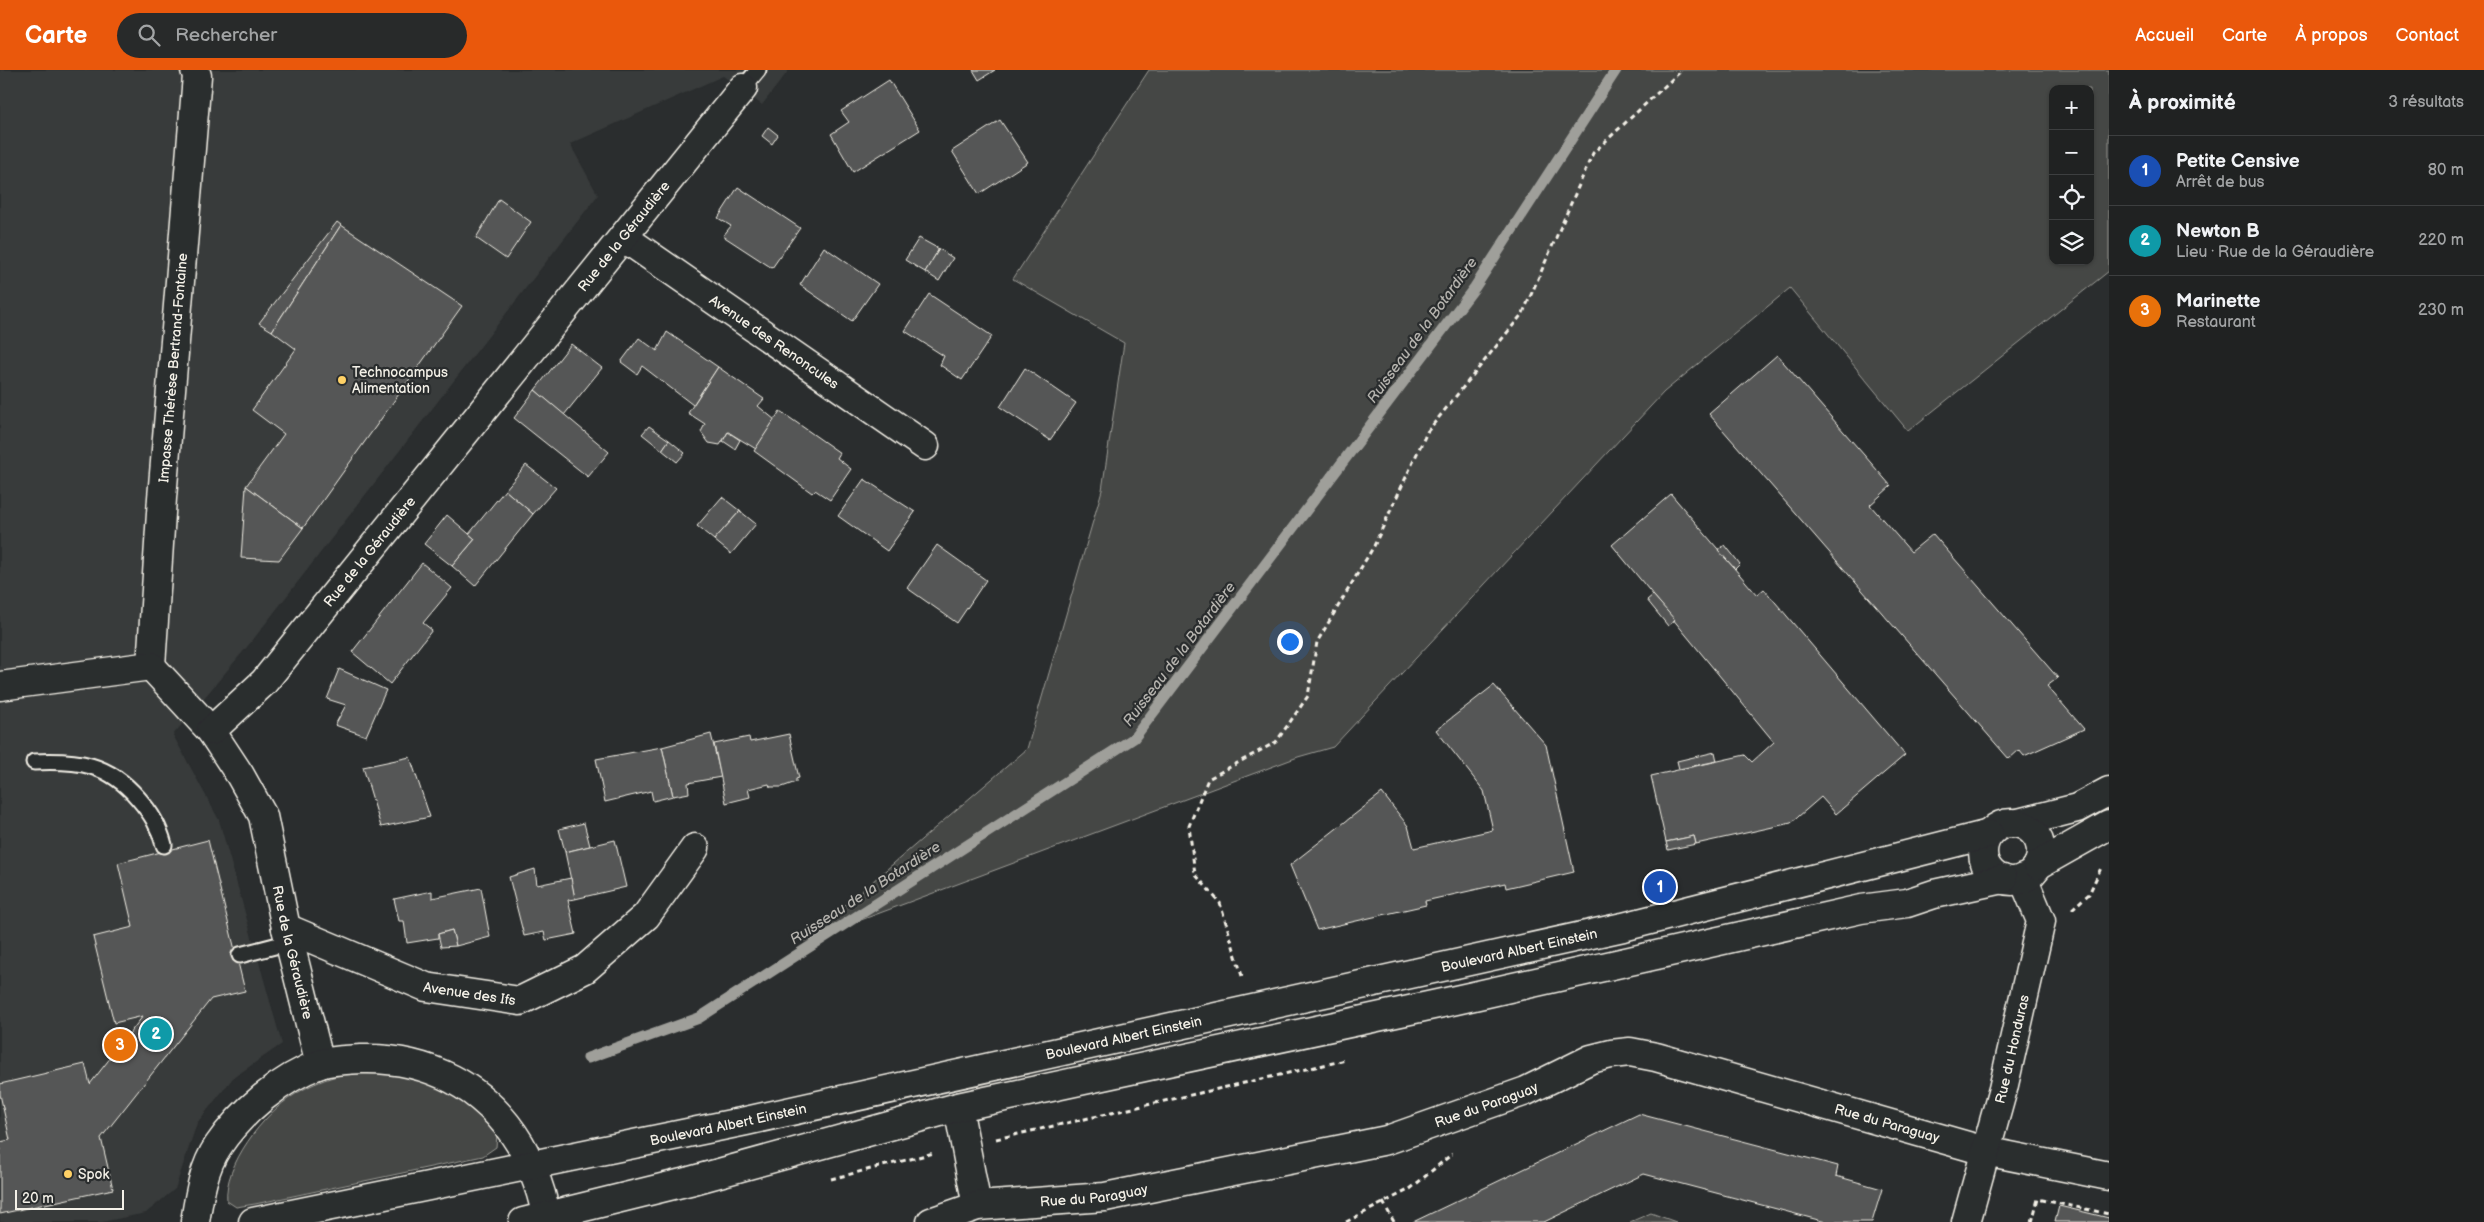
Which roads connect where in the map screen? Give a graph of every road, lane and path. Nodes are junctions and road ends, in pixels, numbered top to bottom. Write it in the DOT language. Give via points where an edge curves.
graph roads {
  1 [pos="195,70"];
  2 [pos="1682,70"];
  3 [pos="750,79"];
  4 [pos="623,237"];
  5 [pos="925,446"];
  6 [pos="151,666"];
  7 [pos="0,686"];
  8 [pos="211,731"];
  9 [pos="34,762"];
  10 [pos="2109,791"];
  11 [pos="2018,823"];
  12 [pos="2109,826"];
  13 [pos="1989,834"];
  14 [pos="164,845"];
  15 [pos="695,848"];
  16 [pos="2100,860"];
  17 [pos="2021,874"];
  18 [pos="2064,913"];
  19 [pos="288,935"];
  20 [pos="240,956"];
  21 [pos="1242,976"];
  22 [pos="320,1064"];
  23 [pos="958,1107"];
  24 [pos="1985,1151"];
  25 [pos="1453,1152"];
  26 [pos="532,1164"];
  27 [pos="2109,1176"];
  28 [pos="1384,1202"];
  29 [pos="977,1206"];
  30 [pos="2109,1214"];
  31 [pos="538,1221"];
  32 [pos="195,1222"];
  33 [pos="253,1222"];
  34 [pos="930,1222"];
  35 [pos="1346,1222"];
  36 [pos="1394,1222"];
  37 [pos="1966,1222"];
  38 [pos="2032,1222"];
  1 -- 6 [label="street, Impasse Thérèse Bertrand-Fontaine"];
  2 -- 21 [label="path" via="1593,153 1523,312 1427,432 1374,546 1317,642 1308,696 1276,742 1208,779 1189,826 1195,874 1220,903"];
  3 -- 4 [label="street, Rue de la Géraudière"];
  4 -- 5 [label="street, Avenue des Renoncules"];
  4 -- 8 [label="street, Rue de la Géraudière" via="264,682"];
  6 -- 7 [label="street"];
  6 -- 8 [label="street"];
  8 -- 19 [label="street, Rue de la Géraudière" via="263,816"];
  9 -- 14 [label="lane" via="64,760 106,770 123,782 148,809 159,827"];
  10 -- 11 [label="street" via="2077,808"];
  11 -- 13 [label="street" via="1996,827"];
  11 -- 17 [label="street" via="2035,833 2041,855"];
  12 -- 17 [label="street"];
  13 -- 17 [label="street" via="1984,844 1984,857 1991,870"];
  13 -- 26 [label="street, Boulevard Albert Einstein" via="1623,927 746,1121"];
  15 -- 19 [label="street, Avenue des Ifs" via="646,916 585,969 520,1001 426,987"];
  16 -- 18 [label="path" via="2098,877 2088,894"];
  17 -- 23 [label="street" via="1908,903 1861,909"];
  17 -- 24 [label="street, Rue du Honduras" via="2042,921 2003,1089"];
  19 -- 20 [label="lane"];
  19 -- 22 [label="street, Rue de la Géraudière"];
  22 -- 26 [label="street" via="349,1060 399,1060 452,1078 478,1095 506,1122"];
  22 -- 32 [label="street" via="288,1079 250,1108 217,1147 200,1190"];
  23 -- 29 [label="street"];
  23 -- 31 [label="street"];
  24 -- 27 [label="street, Rue du Paraguay"];
  24 -- 29 [label="street, Rue du Paraguay" via="1630,1052 1591,1059 1526,1091 1387,1140 1105,1197"];
  24 -- 37 [label="street, Rue du Honduras"];
  25 -- 28 [label="path" via="1410,1189"];
  26 -- 31 [label="street"];
  26 -- 33 [label="street, Boulevard Albert Einstein"];
  28 -- 35 [label="path"];
  28 -- 36 [label="path"];
  29 -- 34 [label="street, Rue du Paraguay"];
  30 -- 38 [label="path" via="2038,1199"];
}
